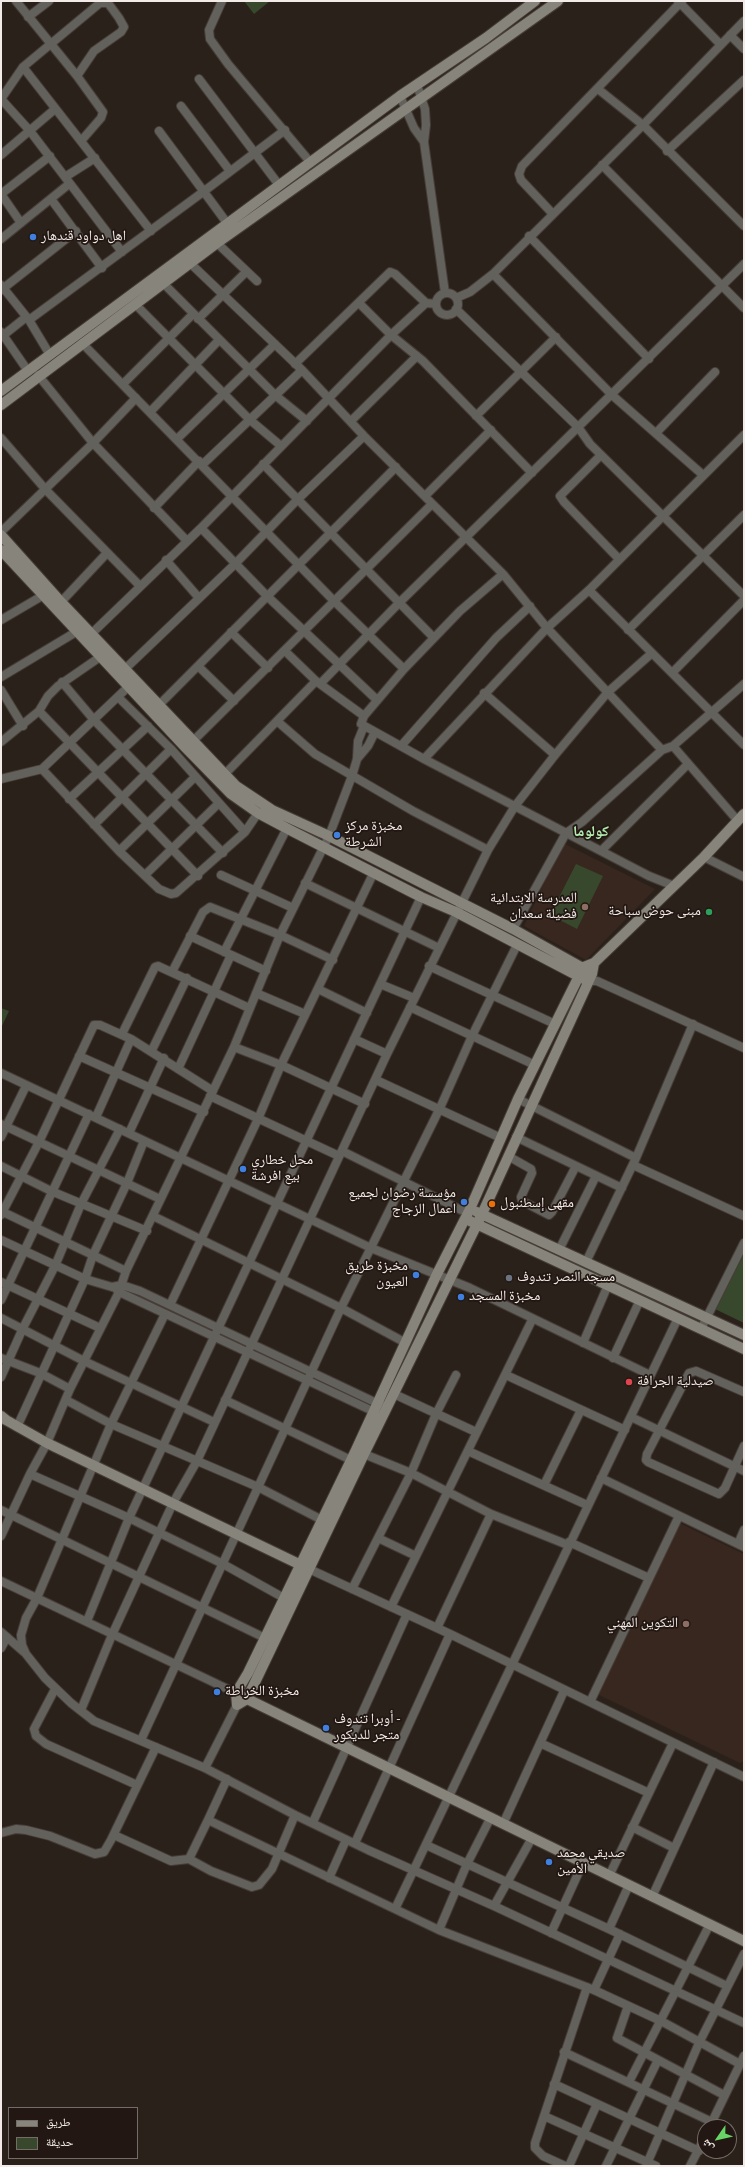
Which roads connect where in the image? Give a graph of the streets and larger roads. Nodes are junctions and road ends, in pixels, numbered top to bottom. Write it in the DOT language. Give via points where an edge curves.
graph roads {
  1 [pos="16,1"];
  2 [pos="48,1"];
  3 [pos="222,1"];
  4 [pos="535,1"];
  5 [pos="558,1"];
  6 [pos="99,2"];
  7 [pos="680,2"];
  8 [pos="28,17"];
  9 [pos="744,21"];
  10 [pos="730,35"];
  11 [pos="50,44"];
  12 [pos="720,44"];
  13 [pos="744,49"];
  14 [pos="23,67"];
  15 [pos="77,76"];
  16 [pos="199,79"];
  17 [pos="744,80"];
  18 [pos="417,85"];
  19 [pos="598,89"];
  20 [pos="400,96"];
  21 [pos="422,98"];
  22 [pos="1,99"];
  23 [pos="181,106"];
  24 [pos="55,109"];
  25 [pos="406,110"];
  26 [pos="643,125"];
  27 [pos="285,130"];
  28 [pos="30,131"];
  29 [pos="159,131"];
  30 [pos="81,141"];
  31 [pos="424,142"];
  32 [pos="667,151"];
  33 [pos="255,152"];
  34 [pos="1,155"];
  35 [pos="50,156"];
  36 [pos="95,158"];
  37 [pos="311,163"];
  38 [pos="602,165"];
  39 [pos="230,171"];
  40 [pos="67,181"];
  41 [pos="279,185"];
  42 [pos="203,192"];
  43 [pos="1,194"];
  44 [pos="51,199"];
  45 [pos="552,213"];
  46 [pos="22,223"];
  47 [pos="227,223"];
  48 [pos="744,226"];
  49 [pos="76,231"];
  50 [pos="151,231"];
  51 [pos="529,236"];
  52 [pos="1,239"];
  53 [pos="217,242"];
  54 [pos="122,252"];
  55 [pos="190,263"];
  56 [pos="744,264"];
  57 [pos="102,268"];
  58 [pos="246,272"];
  59 [pos="492,274"];
  60 [pos="257,281"];
  61 [pos="163,283"];
  62 [pos="721,286"];
  63 [pos="2,288"];
  64 [pos="445,293"];
  65 [pos="222,295"];
  66 [pos="456,298"];
  67 [pos="359,302"];
  68 [pos="426,303"];
  69 [pos="135,304"];
  70 [pos="436,304"];
  71 [pos="744,308"];
  72 [pos="456,309"];
  73 [pos="196,316"];
  74 [pos="27,319"];
  75 [pos="2,335"];
  76 [pos="391,335"];
  77 [pos="556,337"];
  78 [pos="169,338"];
  79 [pos="219,340"];
  80 [pos="82,343"];
  81 [pos="275,344"];
  82 [pos="50,355"];
  83 [pos="417,356"];
  84 [pos="649,359"];
  85 [pos="295,364"];
  86 [pos="195,365"];
  87 [pos="249,369"];
  88 [pos="302,370"];
  89 [pos="28,371"];
  90 [pos="520,372"];
  91 [pos="716,372"];
  92 [pos="38,376"];
  93 [pos="123,384"];
  94 [pos="1,391"];
  95 [pos="223,393"];
  96 [pos="275,395"];
  97 [pos="612,395"];
  98 [pos="136,398"];
  99 [pos="330,398"];
  100 [pos="1,405"];
  101 [pos="150,412"];
  102 [pos="476,416"];
  103 [pos="249,419"];
  104 [pos="307,421"];
  105 [pos="351,421"];
  106 [pos="578,427"];
  107 [pos="490,430"];
  108 [pos="656,433"];
  109 [pos="744,435"];
  110 [pos="364,436"];
  111 [pos="1,438"];
  112 [pos="177,439"];
  113 [pos="93,443"];
  114 [pos="280,446"];
  115 [pos="601,455"];
  116 [pos="200,463"];
  117 [pos="263,464"];
  118 [pos="396,467"];
  119 [pos="532,472"];
  120 [pos="703,475"];
  121 [pos="46,490"];
  122 [pos="232,496"];
  123 [pos="425,496"];
  124 [pos="298,499"];
  125 [pos="432,504"];
  126 [pos="154,508"];
  127 [pos="664,515"];
  128 [pos="744,515"];
  129 [pos="201,528"];
  130 [pos="267,531"];
  131 [pos="330,532"];
  132 [pos="1,534"];
  133 [pos="466,538"];
  134 [pos="187,541"];
  135 [pos="2,553"];
  136 [pos="107,553"];
  137 [pos="703,555"];
  138 [pos="619,559"];
  139 [pos="166,560"];
  140 [pos="235,564"];
  141 [pos="299,564"];
  142 [pos="367,569"];
  143 [pos="503,574"];
  144 [pos="140,586"];
  145 [pos="589,590"];
  146 [pos="743,595"];
  147 [pos="42,596"];
  148 [pos="267,596"];
  149 [pos="199,598"];
  150 [pos="61,602"];
  151 [pos="335,602"];
  152 [pos="399,603"];
  153 [pos="530,606"];
  154 [pos="1,620"];
  155 [pos="547,628"];
  156 [pos="628,630"];
  157 [pos="76,632"];
  158 [pos="231,632"];
  159 [pos="304,632"];
  160 [pos="367,634"];
  161 [pos="88,637"];
  162 [pos="434,638"];
  163 [pos="285,651"];
  164 [pos="652,653"];
  165 [pos="100,657"];
  166 [pos="338,664"];
  167 [pos="198,666"];
  168 [pos="268,668"];
  169 [pos="125,669"];
  170 [pos="404,669"];
  171 [pos="672,673"];
  172 [pos="1,677"];
  173 [pos="62,682"];
  174 [pos="318,683"];
  175 [pos="744,684"];
  176 [pos="128,687"];
  177 [pos="1,690"];
  178 [pos="608,692"];
  179 [pos="484,693"];
  180 [pos="118,697"];
  181 [pos="377,700"];
  182 [pos="234,701"];
  183 [pos="159,705"];
  184 [pos="39,711"];
  185 [pos="712,712"];
  186 [pos="364,716"];
  187 [pos="94,720"];
  188 [pos="277,721"];
  189 [pos="23,726"];
  190 [pos="148,726"];
  191 [pos="364,726"];
  192 [pos="375,732"];
  193 [pos="1,742"];
  194 [pos="70,743"];
  195 [pos="189,745"];
  196 [pos="744,745"];
  197 [pos="400,746"];
  198 [pos="673,746"];
  199 [pos="171,749"];
  200 [pos="122,750"];
  201 [pos="662,750"];
  202 [pos="555,755"];
  203 [pos="357,759"];
  204 [pos="424,759"];
  205 [pos="688,764"];
  206 [pos="42,769"];
  207 [pos="97,773"];
  208 [pos="147,775"];
  209 [pos="224,775"];
  210 [pos="352,776"];
  211 [pos="195,777"];
  212 [pos="1,779"];
  213 [pos="122,798"];
  214 [pos="69,799"];
  215 [pos="172,799"];
  216 [pos="219,803"];
  217 [pos="515,806"];
  218 [pos="258,813"];
  219 [pos="741,818"];
  220 [pos="146,824"];
  221 [pos="94,825"];
  222 [pos="197,825"];
  223 [pos="287,828"];
  224 [pos="245,832"];
  225 [pos="566,833"];
  226 [pos="329,836"];
  227 [pos="324,846"];
  228 [pos="171,850"];
  229 [pos="488,850"];
  230 [pos="119,851"];
  231 [pos="601,852"];
  232 [pos="224,853"];
  233 [pos="704,857"];
  234 [pos="374,872"];
  235 [pos="145,875"];
  236 [pos="222,875"];
  237 [pos="198,876"];
  238 [pos="744,877"];
  239 [pos="305,883"];
  240 [pos="674,886"];
  241 [pos="255,891"];
  242 [pos="421,897"];
  243 [pos="461,903"];
  244 [pos="357,907"];
  245 [pos="293,908"];
  246 [pos="456,912"];
  247 [pos="240,919"];
  248 [pos="514,929"];
  249 [pos="405,931"];
  250 [pos="280,935"];
  251 [pos="190,936"];
  252 [pos="517,945"];
  253 [pos="439,948"];
  254 [pos="228,954"];
  255 [pos="333,960"];
  256 [pos="430,966"];
  257 [pos="266,971"];
  258 [pos="172,972"];
  259 [pos="589,974"];
  260 [pos="187,978"];
  261 [pos="380,984"];
  262 [pos="318,989"];
  263 [pos="216,991"];
  264 [pos="256,993"];
  265 [pos="492,995"];
  266 [pos="414,998"];
  267 [pos="410,1007"];
  268 [pos="249,1008"];
  269 [pos="367,1012"];
  270 [pos="306,1014"];
  271 [pos="555,1024"];
  272 [pos="693,1024"];
  273 [pos="122,1034"];
  274 [pos="472,1036"];
  275 [pos="131,1038"];
  276 [pos="354,1039"];
  277 [pos="234,1046"];
  278 [pos="744,1048"];
  279 [pos="152,1050"];
  280 [pos="387,1054"];
  281 [pos="80,1056"];
  282 [pos="164,1058"];
  283 [pos="281,1065"];
  284 [pos="535,1065"];
  285 [pos="178,1069"];
  286 [pos="115,1071"];
  287 [pos="1,1073"];
  288 [pos="376,1080"];
  289 [pos="26,1086"];
  290 [pos="150,1087"];
  291 [pos="331,1088"];
  292 [pos="212,1093"];
  293 [pos="518,1099"];
  294 [pos="59,1100"];
  295 [pos="365,1104"];
  296 [pos="531,1106"];
  297 [pos="440,1108"];
  298 [pos="204,1112"];
  299 [pos="93,1116"];
  300 [pos="258,1119"];
  301 [pos="3,1126"];
  302 [pos="120,1130"];
  303 [pos="129,1133"];
  304 [pos="1,1137"];
  305 [pos="516,1137"];
  306 [pos="501,1138"];
  307 [pos="144,1140"];
  308 [pos="39,1142"];
  309 [pos="306,1142"];
  310 [pos="68,1154"];
  311 [pos="341,1154"];
  312 [pos="180,1156"];
  313 [pos="508,1156"];
  314 [pos="634,1161"];
  315 [pos="1,1166"];
  316 [pos="576,1166"];
  317 [pos="98,1170"];
  318 [pos="22,1176"];
  319 [pos="596,1176"];
  320 [pos="228,1180"];
  321 [pos="403,1182"];
  322 [pos="127,1184"];
  323 [pos="622,1188"];
  324 [pos="51,1191"];
  325 [pos="160,1199"];
  326 [pos="277,1203"];
  327 [pos="81,1204"];
  328 [pos="2,1212"];
  329 [pos="465,1213"];
  330 [pos="482,1214"];
  331 [pos="111,1216"];
  332 [pos="153,1216"];
  333 [pos="744,1216"];
  334 [pos="311,1220"];
  335 [pos="476,1225"];
  336 [pos="34,1226"];
  337 [pos="146,1231"];
  338 [pos="1,1240"];
  339 [pos="200,1240"];
  340 [pos="65,1241"];
  341 [pos="744,1243"];
  342 [pos="371,1248"];
  343 [pos="24,1250"];
  344 [pos="559,1250"];
  345 [pos="93,1255"];
  346 [pos="572,1256"];
  347 [pos="586,1262"];
  348 [pos="248,1264"];
  349 [pos="55,1266"];
  350 [pos="567,1266"];
  351 [pos="126,1271"];
  352 [pos="436,1276"];
  353 [pos="85,1279"];
  354 [pos="282,1281"];
  355 [pos="449,1281"];
  356 [pos="4,1284"];
  357 [pos="608,1285"];
  358 [pos="119,1288"];
  359 [pos="38,1299"];
  360 [pos="1,1300"];
  361 [pos="640,1300"];
  362 [pos="170,1305"];
  363 [pos="341,1308"];
  364 [pos="67,1313"];
  365 [pos="166,1314"];
  366 [pos="706,1317"];
  367 [pos="1,1318"];
  368 [pos="678,1318"];
  369 [pos="532,1320"];
  370 [pos="23,1328"];
  371 [pos="100,1328"];
  372 [pos="218,1328"];
  373 [pos="701,1329"];
  374 [pos="744,1335"];
  375 [pos="215,1337"];
  376 [pos="406,1343"];
  377 [pos="583,1343"];
  378 [pos="54,1344"];
  379 [pos="252,1344"];
  380 [pos="744,1349"];
  381 [pos="248,1352"];
  382 [pos="1,1358"];
  383 [pos="613,1358"];
  384 [pos="84,1361"];
  385 [pos="9,1362"];
  386 [pos="312,1372"];
  387 [pos="40,1373"];
  388 [pos="456,1375"];
  389 [pos="506,1375"];
  390 [pos="650,1375"];
  391 [pos="1,1377"];
  392 [pos="308,1380"];
  393 [pos="130,1383"];
  394 [pos="70,1388"];
  395 [pos="744,1392"];
  396 [pos="394,1394"];
  397 [pos="66,1400"];
  398 [pos="225,1400"];
  399 [pos="181,1407"];
  400 [pos="380,1410"];
  401 [pos="582,1410"];
  402 [pos="436,1414"];
  403 [pos="631,1417"];
  404 [pos="3,1418"];
  405 [pos="214,1422"];
  406 [pos="111,1424"];
  407 [pos="17,1427"];
  408 [pos="286,1428"];
  409 [pos="625,1430"];
  410 [pos="659,1430"];
  411 [pos="476,1432"];
  412 [pos="47,1443"];
  413 [pos="164,1445"];
  414 [pos="744,1446"];
  415 [pos="468,1451"];
  416 [pos="364,1454"];
  417 [pos="197,1460"];
  418 [pos="351,1460"];
  419 [pos="93,1465"];
  420 [pos="735,1466"];
  421 [pos="744,1471"];
  422 [pos="411,1473"];
  423 [pos="30,1474"];
  424 [pos="601,1478"];
  425 [pos="544,1485"];
  426 [pos="258,1487"];
  427 [pos="343,1488"];
  428 [pos="143,1489"];
  429 [pos="447,1492"];
  430 [pos="81,1497"];
  431 [pos="173,1503"];
  432 [pos="587,1505"];
  433 [pos="1,1510"];
  434 [pos="11,1514"];
  435 [pos="491,1514"];
  436 [pos="679,1516"];
  437 [pos="129,1518"];
  438 [pos="322,1520"];
  439 [pos="744,1530"];
  440 [pos="159,1534"];
  441 [pos="236,1534"];
  442 [pos="1,1536"];
  443 [pos="378,1538"];
  444 [pos="63,1539"];
  445 [pos="569,1544"];
  446 [pos="741,1546"];
  447 [pos="416,1556"];
  448 [pos="110,1563"];
  449 [pos="223,1564"];
  450 [pos="304,1567"];
  451 [pos="140,1576"];
  452 [pos="649,1578"];
  453 [pos="1,1581"];
  454 [pos="352,1589"];
  455 [pos="37,1598"];
  456 [pos="284,1598"];
  457 [pos="391,1607"];
  458 [pos="203,1608"];
  459 [pos="407,1614"];
  460 [pos="87,1621"];
  461 [pos="437,1628"];
  462 [pos="4,1634"];
  463 [pos="450,1634"];
  464 [pos="112,1635"];
  465 [pos="265,1638"];
  466 [pos="1,1648"];
  467 [pos="26,1654"];
  468 [pos="177,1664"];
  469 [pos="511,1665"];
  470 [pos="55,1689"];
  471 [pos="564,1691"];
  472 [pos="236,1693"];
  473 [pos="247,1699"];
  474 [pos="590,1702"];
  475 [pos="237,1705"];
  476 [pos="81,1710"];
  477 [pos="141,1740"];
  478 [pos="673,1742"];
  479 [pos="540,1743"];
  480 [pos="156,1747"];
  481 [pos="347,1747"];
  482 [pos="714,1762"];
  483 [pos="205,1768"];
  484 [pos="389,1769"];
  485 [pos="744,1777"];
  486 [pos="227,1779"];
  487 [pos="137,1785"];
  488 [pos="649,1793"];
  489 [pos="450,1796"];
  490 [pos="295,1815"];
  491 [pos="491,1817"];
  492 [pos="208,1820"];
  493 [pos="314,1822"];
  494 [pos="503,1824"];
  495 [pos="632,1827"];
  496 [pos="1,1833"];
  497 [pos="114,1835"];
  498 [pos="532,1838"];
  499 [pos="346,1840"];
  500 [pos="355,1843"];
  501 [pos="426,1845"];
  502 [pos="674,1848"];
  503 [pos="279,1854"];
  504 [pos="189,1859"];
  505 [pos="583,1863"];
  506 [pos="467,1864"];
  507 [pos="413,1870"];
  508 [pos="609,1876"];
  509 [pos="329,1878"];
  510 [pos="507,1883"];
  511 [pos="629,1885"];
  512 [pos="456,1889"];
  513 [pos="652,1897"];
  514 [pos="494,1906"];
  515 [pos="561,1907"];
  516 [pos="395,1909"];
  517 [pos="710,1924"];
  518 [pos="610,1929"];
  519 [pos="439,1930"];
  520 [pos="551,1932"];
  521 [pos="620,1934"];
  522 [pos="744,1941"];
  523 [pos="744,1954"];
  524 [pos="608,1959"];
  525 [pos="687,1967"];
  526 [pos="727,1986"];
  527 [pos="590,1988"];
  528 [pos="676,1992"];
  529 [pos="628,2006"];
  530 [pos="715,2010"];
  531 [pos="661,2021"];
  532 [pos="744,2023"];
  533 [pos="699,2043"];
  534 [pos="564,2052"];
  535 [pos="645,2053"];
  536 [pos="744,2056"];
  537 [pos="658,2060"];
  538 [pos="740,2064"];
  539 [pos="687,2074"];
  540 [pos="629,2082"];
  541 [pos="554,2084"];
  542 [pos="643,2089"];
  543 [pos="724,2095"];
  544 [pos="674,2103"];
  545 [pos="597,2104"];
  546 [pos="544,2116"];
  547 [pos="628,2119"];
  548 [pos="702,2119"];
  549 [pos="713,2119"];
  550 [pos="584,2134"];
  551 [pos="660,2134"];
  552 [pos="615,2147"];
  553 [pos="697,2151"];
  554 [pos="697,2153"];
  555 [pos="647,2164"];
  556 [pos="565,2166"];
  557 [pos="569,2166"];
  558 [pos="606,2166"];
  559 [pos="656,2166"];
  560 [pos="690,2166"];
  1 -- 8 [label="street"];
  2 -- 8 [label="street"];
  3 -- 27 [label="street" via="209,30 210,39 228,64"];
  4 -- 18 [label="street"];
  5 -- 21 [label="street"];
  6 -- 11 [label="street"];
  6 -- 15 [label="street" via="110,5 124,27 94,51"];
  7 -- 12 [label="street"];
  7 -- 19 [label="street"];
  8 -- 11 [label="street"];
  9 -- 10 [label="street"];
  10 -- 12 [label="street"];
  10 -- 13 [label="street"];
  11 -- 14 [label="street"];
  11 -- 15 [label="street"];
  12 -- 26 [label="street"];
  14 -- 22 [label="street"];
  14 -- 24 [label="street"];
  15 -- 30 [label="street" via="103,112 101,118"];
  16 -- 33 [label="street"];
  17 -- 32 [label="street"];
  18 -- 20 [label="street"];
  18 -- 21 [label="street"];
  19 -- 26 [label="street"];
  19 -- 45 [label="street" via="519,170 521,180"];
  20 -- 25 [label="street"];
  20 -- 37 [label="street"];
  21 -- 25 [label="street"];
  21 -- 31 [label="street" via="426,125"];
  22 -- 28 [label="street"];
  23 -- 39 [label="street"];
  24 -- 28 [label="street"];
  24 -- 30 [label="street"];
  25 -- 31 [label="street"];
  25 -- 53 [label="street"];
  26 -- 32 [label="street"];
  26 -- 38 [label="street"];
  27 -- 33 [label="street"];
  27 -- 37 [label="street"];
  28 -- 34 [label="street"];
  28 -- 35 [label="street"];
  29 -- 42 [label="street"];
  30 -- 36 [label="street"];
  31 -- 64 [label="street"];
  32 -- 48 [label="street"];
  33 -- 39 [label="street"];
  33 -- 41 [label="street"];
  35 -- 40 [label="street"];
  35 -- 43 [label="street"];
  36 -- 40 [label="street"];
  36 -- 50 [label="street"];
  37 -- 41 [label="street"];
  38 -- 45 [label="street"];
  38 -- 62 [label="street"];
  39 -- 42 [label="street"];
  40 -- 44 [label="street"];
  40 -- 54 [label="street"];
  41 -- 47 [label="street"];
  42 -- 47 [label="street"];
  42 -- 50 [label="street"];
  43 -- 46 [label="street"];
  44 -- 46 [label="street"];
  44 -- 49 [label="street"];
  45 -- 51 [label="street"];
  46 -- 52 [label="street"];
  47 -- 82 [label="street"];
  49 -- 57 [label="street"];
  49 -- 63 [label="street"];
  50 -- 54 [label="street"];
  51 -- 59 [label="street"];
  51 -- 84 [label="street"];
  53 -- 55 [label="street"];
  53 -- 58 [label="street"];
  54 -- 57 [label="street"];
  55 -- 61 [label="street"];
  55 -- 65 [label="street"];
  56 -- 62 [label="street"];
  57 -- 74 [label="street"];
  58 -- 60 [label="street"];
  58 -- 65 [label="street"];
  59 -- 66 [label="street" via="470,292"];
  59 -- 77 [label="street"];
  61 -- 69 [label="street"];
  61 -- 73 [label="street"];
  62 -- 71 [label="street"];
  62 -- 84 [label="street"];
  63 -- 74 [label="street"];
  64 -- 66 [label="street"];
  64 -- 70 [label="street" via="437,299"];
  65 -- 73 [label="street"];
  65 -- 81 [label="street"];
  66 -- 72 [label="street"];
  67 -- 68 [label="street" via="393,272"];
  67 -- 76 [label="street"];
  67 -- 85 [label="street"];
  68 -- 70 [label="street"];
  68 -- 76 [label="street"];
  69 -- 78 [label="street"];
  69 -- 80 [label="street"];
  70 -- 72 [label="street" via="442,313 447,315"];
  72 -- 90 [label="street"];
  73 -- 78 [label="street"];
  73 -- 79 [label="street"];
  74 -- 75 [label="street"];
  74 -- 82 [label="street"];
  75 -- 89 [label="street"];
  76 -- 83 [label="street"];
  76 -- 99 [label="street"];
  77 -- 90 [label="street"];
  77 -- 97 [label="street"];
  78 -- 86 [label="street"];
  78 -- 93 [label="street"];
  79 -- 86 [label="street"];
  79 -- 87 [label="street"];
  80 -- 92 [label="street"];
  80 -- 93 [label="street"];
  81 -- 85 [label="street"];
  81 -- 87 [label="street"];
  82 -- 89 [label="street"];
  83 -- 102 [label="street"];
  83 -- 105 [label="street"];
  84 -- 97 [label="street"];
  85 -- 88 [label="street"];
  86 -- 95 [label="street"];
  86 -- 101 [label="street"];
  87 -- 95 [label="street"];
  87 -- 96 [label="street"];
  88 -- 96 [label="street"];
  88 -- 99 [label="street"];
  89 -- 94 [label="street"];
  90 -- 102 [label="street"];
  90 -- 106 [label="street"];
  91 -- 108 [label="street"];
  92 -- 100 [label="street"];
  92 -- 113 [label="street"];
  93 -- 98 [label="street"];
  95 -- 103 [label="street"];
  95 -- 112 [label="street"];
  96 -- 103 [label="street"];
  96 -- 104 [label="street"];
  97 -- 106 [label="street"];
  97 -- 108 [label="street"];
  98 -- 101 [label="street"];
  98 -- 113 [label="street"];
  99 -- 104 [label="street"];
  99 -- 105 [label="street"];
  101 -- 112 [label="street"];
  102 -- 107 [label="street"];
  103 -- 114 [label="street"];
  103 -- 116 [label="street"];
  104 -- 114 [label="street"];
  105 -- 110 [label="street"];
  106 -- 115 [label="street"];
  106 -- 119 [label="street"];
  107 -- 119 [label="street"];
  107 -- 123 [label="street"];
  108 -- 120 [label="street"];
  109 -- 120 [label="street"];
  110 -- 118 [label="street"];
  110 -- 124 [label="street"];
  111 -- 121 [label="street"];
  112 -- 116 [label="street"];
  113 -- 121 [label="street"];
  113 -- 126 [label="street"];
  114 -- 117 [label="street"];
  115 -- 127 [label="street"];
  115 -- 138 [label="street" via="560,496"];
  116 -- 122 [label="street"];
  116 -- 126 [label="street"];
  117 -- 122 [label="street"];
  117 -- 124 [label="street"];
  118 -- 123 [label="street"];
  118 -- 131 [label="street"];
  119 -- 133 [label="street"];
  120 -- 127 [label="street"];
  121 -- 132 [label="street"];
  121 -- 136 [label="street"];
  122 -- 129 [label="street"];
  122 -- 130 [label="street"];
  123 -- 125 [label="street"];
  124 -- 130 [label="street"];
  124 -- 131 [label="street"];
  125 -- 133 [label="street"];
  125 -- 142 [label="street"];
  126 -- 134 [label="street"];
  127 -- 137 [label="street"];
  127 -- 138 [label="street"];
  128 -- 137 [label="street"];
  129 -- 134 [label="street"];
  129 -- 140 [label="street"];
  130 -- 140 [label="street"];
  130 -- 141 [label="street"];
  131 -- 141 [label="street"];
  131 -- 142 [label="street"];
  132 -- 150 [label="street"];
  133 -- 143 [label="street"];
  133 -- 152 [label="street"];
  134 -- 139 [label="street"];
  135 -- 147 [label="street"];
  136 -- 144 [label="street"];
  136 -- 150 [label="street"];
  137 -- 146 [label="street"];
  137 -- 156 [label="street"];
  138 -- 145 [label="street"];
  139 -- 144 [label="street"];
  139 -- 149 [label="street"];
  140 -- 148 [label="street"];
  140 -- 149 [label="street"];
  141 -- 148 [label="street"];
  141 -- 151 [label="street"];
  142 -- 151 [label="street"];
  142 -- 152 [label="street"];
  143 -- 153 [label="street"];
  143 -- 162 [label="street" via="460,611"];
  144 -- 161 [label="street"];
  145 -- 155 [label="street"];
  145 -- 156 [label="street"];
  146 -- 171 [label="street"];
  147 -- 154 [label="street"];
  147 -- 157 [label="street"];
  148 -- 158 [label="street"];
  148 -- 159 [label="street"];
  149 -- 169 [label="street"];
  150 -- 161 [label="street"];
  151 -- 159 [label="street"];
  151 -- 160 [label="street"];
  152 -- 160 [label="street"];
  152 -- 162 [label="street"];
  153 -- 155 [label="street"];
  153 -- 197 [label="street" via="486,649"];
  155 -- 178 [label="street"];
  155 -- 179 [label="street"];
  156 -- 164 [label="street"];
  157 -- 161 [label="street"];
  157 -- 172 [label="street"];
  158 -- 167 [label="street"];
  158 -- 168 [label="street"];
  159 -- 163 [label="street"];
  159 -- 166 [label="street"];
  160 -- 166 [label="street"];
  160 -- 170 [label="street"];
  161 -- 165 [label="street"];
  161 -- 169 [label="street"];
  162 -- 170 [label="street"];
  163 -- 168 [label="street"];
  163 -- 174 [label="street"];
  164 -- 171 [label="street"];
  164 -- 178 [label="street"];
  165 -- 173 [label="street"];
  165 -- 176 [label="street"];
  166 -- 174 [label="street"];
  166 -- 181 [label="street"];
  167 -- 182 [label="street"];
  167 -- 183 [label="street"];
  168 -- 182 [label="street"];
  169 -- 183 [label="street"];
  170 -- 181 [label="street"];
  171 -- 185 [label="street"];
  173 -- 184 [label="street" via="48,696"];
  173 -- 187 [label="street"];
  174 -- 186 [label="street"];
  174 -- 188 [label="street"];
  175 -- 185 [label="street"];
  176 -- 180 [label="street"];
  176 -- 195 [label="street"];
  177 -- 189 [label="street"];
  178 -- 201 [label="street"];
  178 -- 202 [label="street"];
  179 -- 202 [label="street"];
  179 -- 204 [label="street"];
  180 -- 187 [label="street"];
  180 -- 190 [label="street"];
  181 -- 186 [label="street"];
  182 -- 195 [label="street"];
  183 -- 195 [label="street"];
  184 -- 189 [label="street"];
  184 -- 194 [label="street"];
  185 -- 196 [label="street"];
  185 -- 198 [label="street"];
  186 -- 191 [label="street" via="360,723"];
  187 -- 194 [label="street"];
  187 -- 200 [label="street"];
  188 -- 209 [label="street"];
  188 -- 210 [label="street" via="315,754"];
  189 -- 193 [label="street"];
  190 -- 199 [label="street"];
  190 -- 200 [label="street"];
  191 -- 192 [label="street"];
  191 -- 203 [label="street" via="358,741"];
  192 -- 197 [label="street"];
  192 -- 203 [label="street"];
  194 -- 206 [label="street"];
  194 -- 207 [label="street"];
  195 -- 209 [label="street"];
  195 -- 218 [label="street" via="231,794"];
  197 -- 204 [label="street"];
  198 -- 201 [label="street"];
  198 -- 205 [label="street"];
  199 -- 208 [label="street"];
  199 -- 211 [label="street"];
  200 -- 207 [label="street"];
  200 -- 208 [label="street"];
  201 -- 225 [label="street" via="582,822"];
  202 -- 217 [label="street"];
  203 -- 210 [label="street"];
  204 -- 217 [label="street"];
  205 -- 219 [label="street"];
  205 -- 231 [label="street"];
  206 -- 212 [label="street"];
  206 -- 214 [label="street"];
  207 -- 213 [label="street"];
  207 -- 214 [label="street"];
  208 -- 213 [label="street"];
  208 -- 215 [label="street"];
  209 -- 226 [label="street" via="254,800"];
  210 -- 226 [label="street"];
  210 -- 229 [label="street"];
  211 -- 215 [label="street"];
  211 -- 216 [label="street"];
  213 -- 220 [label="street"];
  213 -- 221 [label="street"];
  214 -- 221 [label="street"];
  215 -- 220 [label="street"];
  215 -- 222 [label="street"];
  216 -- 222 [label="street"];
  216 -- 224 [label="street"];
  217 -- 225 [label="street"];
  217 -- 229 [label="street"];
  218 -- 223 [label="street"];
  218 -- 224 [label="street"];
  219 -- 233 [label="street"];
  220 -- 228 [label="street"];
  220 -- 230 [label="street"];
  221 -- 230 [label="street"];
  222 -- 228 [label="street"];
  222 -- 232 [label="street"];
  223 -- 227 [label="street"];
  223 -- 241 [label="street"];
  224 -- 232 [label="street"];
  225 -- 231 [label="street"];
  225 -- 248 [label="street"];
  226 -- 227 [label="street"];
  226 -- 243 [label="street"];
  227 -- 234 [label="street"];
  227 -- 239 [label="street"];
  228 -- 235 [label="street"];
  228 -- 237 [label="street"];
  229 -- 243 [label="street"];
  230 -- 235 [label="street"];
  231 -- 240 [label="street"];
  232 -- 237 [label="street"];
  233 -- 238 [label="street"];
  233 -- 240 [label="street"];
  234 -- 242 [label="street"];
  234 -- 244 [label="street"];
  235 -- 237 [label="street" via="159,889 171,894 182,890"];
  236 -- 241 [label="street"];
  239 -- 244 [label="street"];
  239 -- 245 [label="street"];
  240 -- 259 [label="street"];
  241 -- 245 [label="street"];
  241 -- 247 [label="street"];
  242 -- 246 [label="street"];
  242 -- 249 [label="street"];
  243 -- 246 [label="street"];
  243 -- 248 [label="street"];
  244 -- 249 [label="street"];
  244 -- 255 [label="street"];
  245 -- 250 [label="street"];
  246 -- 252 [label="street"];
  246 -- 253 [label="street"];
  247 -- 250 [label="street"];
  247 -- 251 [label="street" via="210,907 203,912"];
  247 -- 254 [label="street"];
  248 -- 259 [label="street"];
  249 -- 253 [label="street"];
  249 -- 261 [label="street"];
  250 -- 255 [label="street"];
  250 -- 257 [label="street"];
  251 -- 254 [label="street"];
  251 -- 258 [label="street"];
  252 -- 259 [label="street"];
  252 -- 265 [label="street"];
  253 -- 256 [label="street"];
  254 -- 257 [label="street"];
  254 -- 263 [label="street"];
  255 -- 262 [label="street"];
  256 -- 265 [label="street"];
  256 -- 266 [label="street"];
  257 -- 264 [label="street"];
  258 -- 260 [label="street"];
  258 -- 273 [label="street" via="155,967"];
  259 -- 271 [label="street"];
  259 -- 272 [label="street"];
  259 -- 296 [label="street"];
  260 -- 263 [label="street"];
  260 -- 279 [label="street"];
  261 -- 266 [label="street"];
  261 -- 269 [label="street"];
  262 -- 269 [label="street"];
  262 -- 270 [label="street"];
  263 -- 268 [label="street"];
  263 -- 285 [label="street"];
  264 -- 268 [label="street"];
  264 -- 270 [label="street"];
  265 -- 271 [label="street"];
  265 -- 274 [label="street"];
  266 -- 267 [label="street"];
  267 -- 274 [label="street"];
  267 -- 280 [label="street"];
  268 -- 277 [label="street"];
  269 -- 276 [label="street"];
  270 -- 283 [label="street"];
  271 -- 284 [label="street"];
  272 -- 278 [label="street"];
  272 -- 314 [label="street"];
  273 -- 275 [label="street"];
  273 -- 281 [label="street" via="94,1025"];
  274 -- 284 [label="street"];
  274 -- 297 [label="street"];
  275 -- 279 [label="street"];
  275 -- 286 [label="street"];
  276 -- 280 [label="street"];
  276 -- 291 [label="street"];
  277 -- 283 [label="street"];
  277 -- 292 [label="street"];
  279 -- 282 [label="street"];
  280 -- 288 [label="street"];
  281 -- 286 [label="street"];
  281 -- 294 [label="street"];
  282 -- 285 [label="street"];
  282 -- 290 [label="street"];
  283 -- 291 [label="street"];
  283 -- 300 [label="street"];
  284 -- 293 [label="street"];
  285 -- 292 [label="street"];
  286 -- 290 [label="street"];
  286 -- 299 [label="street"];
  287 -- 289 [label="street"];
  288 -- 295 [label="street"];
  288 -- 297 [label="street"];
  289 -- 294 [label="street"];
  289 -- 301 [label="street"];
  290 -- 298 [label="street"];
  290 -- 303 [label="street"];
  291 -- 295 [label="street"];
  291 -- 309 [label="street"];
  292 -- 298 [label="street"];
  292 -- 300 [label="street"];
  293 -- 296 [label="street"];
  293 -- 306 [label="street"];
  294 -- 299 [label="street"];
  294 -- 308 [label="street"];
  295 -- 311 [label="street"];
  296 -- 305 [label="street"];
  296 -- 314 [label="street"];
  297 -- 306 [label="street"];
  297 -- 321 [label="street"];
  298 -- 312 [label="street"];
  299 -- 302 [label="street"];
  299 -- 310 [label="street"];
  300 -- 309 [label="street"];
  300 -- 320 [label="street"];
  301 -- 304 [label="street"];
  301 -- 308 [label="street"];
  302 -- 303 [label="street"];
  302 -- 317 [label="street"];
  303 -- 307 [label="street"];
  305 -- 313 [label="street"];
  305 -- 316 [label="street"];
  306 -- 329 [label="street"];
  307 -- 312 [label="street"];
  307 -- 322 [label="street"];
  308 -- 310 [label="street"];
  308 -- 318 [label="street"];
  309 -- 311 [label="street"];
  309 -- 326 [label="street"];
  310 -- 317 [label="street"];
  310 -- 324 [label="street"];
  311 -- 321 [label="street"];
  311 -- 334 [label="street"];
  312 -- 320 [label="street"];
  312 -- 325 [label="street"];
  313 -- 316 [label="street" via="531,1169 532,1173 521,1197 522,1201 549,1215"];
  313 -- 330 [label="street"];
  314 -- 323 [label="street"];
  314 -- 333 [label="street"];
  315 -- 318 [label="street"];
  316 -- 319 [label="street"];
  317 -- 322 [label="street"];
  317 -- 327 [label="street"];
  318 -- 324 [label="street"];
  318 -- 328 [label="street"];
  319 -- 323 [label="street"];
  319 -- 344 [label="street"];
  320 -- 326 [label="street"];
  320 -- 339 [label="street"];
  321 -- 329 [label="street"];
  321 -- 342 [label="street"];
  322 -- 325 [label="street"];
  322 -- 331 [label="street"];
  323 -- 347 [label="street"];
  324 -- 327 [label="street"];
  324 -- 336 [label="street"];
  325 -- 332 [label="street"];
  326 -- 334 [label="street"];
  326 -- 348 [label="street"];
  327 -- 331 [label="street"];
  327 -- 340 [label="street"];
  328 -- 336 [label="street"];
  329 -- 330 [label="street"];
  329 -- 335 [label="street"];
  329 -- 352 [label="street"];
  330 -- 335 [label="street"];
  330 -- 344 [label="street"];
  331 -- 337 [label="street"];
  331 -- 345 [label="street"];
  332 -- 337 [label="street"];
  332 -- 339 [label="street"];
  334 -- 342 [label="street"];
  334 -- 354 [label="street"];
  335 -- 350 [label="street"];
  335 -- 355 [label="street"];
  336 -- 340 [label="street"];
  336 -- 343 [label="street"];
  337 -- 351 [label="street"];
  338 -- 343 [label="street"];
  339 -- 348 [label="street"];
  339 -- 362 [label="street"];
  340 -- 345 [label="street"];
  340 -- 349 [label="street"];
  341 -- 366 [label="street"];
  342 -- 352 [label="street"];
  342 -- 363 [label="street"];
  343 -- 349 [label="street"];
  343 -- 356 [label="street"];
  344 -- 346 [label="street"];
  345 -- 351 [label="street"];
  345 -- 353 [label="street"];
  346 -- 347 [label="street"];
  346 -- 350 [label="street"];
  347 -- 366 [label="street"];
  348 -- 354 [label="street"];
  348 -- 372 [label="street"];
  349 -- 353 [label="street"];
  349 -- 359 [label="street"];
  350 -- 357 [label="street"];
  351 -- 358 [label="street"];
  352 -- 355 [label="street"];
  352 -- 376 [label="street"];
  353 -- 358 [label="street"];
  353 -- 364 [label="street"];
  354 -- 363 [label="street"];
  354 -- 379 [label="street"];
  355 -- 369 [label="street" via="470,1288"];
  355 -- 396 [label="street"];
  356 -- 359 [label="street"];
  356 -- 360 [label="street"];
  357 -- 361 [label="street"];
  357 -- 377 [label="street"];
  358 -- 362 [label="street" via="131,1287"];
  358 -- 365 [label="street"];
  358 -- 371 [label="street"];
  359 -- 364 [label="street"];
  359 -- 370 [label="street"];
  361 -- 368 [label="street"];
  361 -- 383 [label="street"];
  362 -- 372 [label="street"];
  363 -- 376 [label="street"];
  363 -- 386 [label="street"];
  364 -- 371 [label="street"];
  364 -- 378 [label="street"];
  365 -- 375 [label="street"];
  365 -- 393 [label="street"];
  366 -- 373 [label="street"];
  366 -- 374 [label="street"];
  367 -- 370 [label="street"];
  368 -- 373 [label="street"];
  368 -- 390 [label="street"];
  369 -- 377 [label="street"];
  369 -- 389 [label="street"];
  370 -- 378 [label="street"];
  370 -- 385 [label="street"];
  371 -- 384 [label="street"];
  372 -- 375 [label="street"];
  372 -- 379 [label="street"];
  373 -- 380 [label="street"];
  375 -- 381 [label="street"];
  375 -- 399 [label="street"];
  376 -- 400 [label="street"];
  377 -- 383 [label="street"];
  378 -- 384 [label="street"];
  378 -- 387 [label="street"];
  379 -- 381 [label="street"];
  379 -- 386 [label="street"];
  381 -- 392 [label="street"];
  381 -- 398 [label="street"];
  382 -- 385 [label="street"];
  383 -- 390 [label="street"];
  384 -- 393 [label="street"];
  384 -- 394 [label="street"];
  385 -- 387 [label="street"];
  385 -- 391 [label="street"];
  386 -- 392 [label="street"];
  386 -- 400 [label="street"];
  387 -- 394 [label="street"];
  387 -- 407 [label="street"];
  388 -- 402 [label="street"];
  389 -- 401 [label="street"];
  389 -- 411 [label="street"];
  390 -- 403 [label="street"];
  392 -- 400 [label="street"];
  392 -- 408 [label="street"];
  393 -- 399 [label="street"];
  393 -- 406 [label="street"];
  394 -- 397 [label="street"];
  395 -- 410 [label="street" via="692,1371 687,1375"];
  396 -- 400 [label="street"];
  396 -- 402 [label="street"];
  397 -- 406 [label="street"];
  397 -- 412 [label="street"];
  398 -- 405 [label="street"];
  398 -- 408 [label="street"];
  399 -- 405 [label="street"];
  399 -- 413 [label="street"];
  400 -- 416 [label="street"];
  400 -- 418 [label="street"];
  401 -- 409 [label="street"];
  401 -- 425 [label="street"];
  402 -- 411 [label="street"];
  402 -- 422 [label="street"];
  403 -- 409 [label="street"];
  403 -- 410 [label="street"];
  404 -- 407 [label="street"];
  405 -- 417 [label="street"];
  406 -- 413 [label="street"];
  406 -- 419 [label="street"];
  407 -- 412 [label="street"];
  408 -- 418 [label="street"];
  408 -- 426 [label="street"];
  409 -- 424 [label="street"];
  410 -- 420 [label="street"];
  410 -- 420 [label="street" via="647,1454 648,1462 719,1494 725,1488"];
  411 -- 415 [label="street"];
  412 -- 419 [label="street"];
  412 -- 423 [label="street"];
  413 -- 417 [label="street"];
  413 -- 428 [label="street"];
  414 -- 420 [label="street"];
  415 -- 425 [label="street"];
  415 -- 429 [label="street"];
  416 -- 422 [label="street"];
  416 -- 427 [label="street"];
  417 -- 426 [label="street"];
  417 -- 431 [label="street"];
  418 -- 427 [label="street"];
  419 -- 428 [label="street"];
  419 -- 430 [label="street"];
  420 -- 421 [label="street"];
  422 -- 429 [label="street"];
  422 -- 443 [label="street"];
  423 -- 430 [label="street"];
  423 -- 434 [label="street"];
  424 -- 432 [label="street"];
  424 -- 436 [label="street"];
  425 -- 432 [label="street"];
  426 -- 438 [label="street"];
  426 -- 441 [label="street"];
  427 -- 438 [label="street"];
  427 -- 450 [label="street"];
  428 -- 431 [label="street"];
  428 -- 437 [label="street"];
  429 -- 435 [label="street"];
  429 -- 447 [label="street"];
  430 -- 437 [label="street"];
  430 -- 444 [label="street"];
  431 -- 440 [label="street"];
  431 -- 441 [label="street"];
  432 -- 445 [label="street"];
  433 -- 434 [label="street"];
  434 -- 442 [label="street"];
  434 -- 444 [label="street"];
  435 -- 445 [label="street"];
  435 -- 461 [label="street"];
  436 -- 446 [label="street"];
  436 -- 452 [label="street"];
  437 -- 440 [label="street"];
  437 -- 448 [label="street"];
  438 -- 450 [label="street"];
  439 -- 446 [label="street"];
  440 -- 449 [label="street"];
  440 -- 451 [label="street"];
  441 -- 449 [label="street"];
  441 -- 450 [label="street"];
  443 -- 447 [label="street"];
  443 -- 454 [label="street"];
  444 -- 448 [label="street"];
  444 -- 455 [label="street"];
  445 -- 452 [label="street"];
  445 -- 469 [label="street"];
  447 -- 457 [label="street"];
  448 -- 451 [label="street"];
  448 -- 460 [label="street"];
  449 -- 456 [label="street"];
  449 -- 458 [label="street"];
  450 -- 454 [label="street"];
  450 -- 456 [label="street"];
  450 -- 473 [label="street"];
  451 -- 458 [label="street"];
  451 -- 464 [label="street"];
  452 -- 474 [label="street"];
  453 -- 455 [label="street"];
  454 -- 457 [label="street"];
  455 -- 460 [label="street"];
  455 -- 467 [label="street" via="26,1618 21,1635"];
  456 -- 465 [label="street"];
  457 -- 459 [label="street"];
  458 -- 465 [label="street"];
  458 -- 468 [label="street"];
  459 -- 461 [label="street"];
  459 -- 481 [label="street"];
  460 -- 464 [label="street"];
  461 -- 463 [label="street"];
  462 -- 466 [label="street"];
  462 -- 467 [label="street"];
  463 -- 469 [label="street"];
  463 -- 484 [label="street"];
  464 -- 468 [label="street"];
  464 -- 476 [label="street"];
  465 -- 472 [label="street"];
  467 -- 470 [label="street"];
  468 -- 472 [label="street"];
  468 -- 477 [label="street"];
  469 -- 471 [label="street"];
  469 -- 489 [label="street"];
  470 -- 476 [label="street"];
  470 -- 487 [label="street" via="34,1729 36,1736 54,1747"];
  471 -- 474 [label="street"];
  471 -- 479 [label="street"];
  472 -- 473 [label="street"];
  472 -- 475 [label="street"];
  473 -- 475 [label="street"];
  473 -- 481 [label="street"];
  474 -- 478 [label="street"];
  475 -- 483 [label="street"];
  476 -- 477 [label="street" via="94,1721"];
  477 -- 480 [label="street"];
  478 -- 482 [label="street"];
  478 -- 488 [label="street"];
  479 -- 488 [label="street"];
  479 -- 494 [label="street"];
  480 -- 483 [label="street"];
  480 -- 487 [label="street"];
  481 -- 484 [label="street"];
  481 -- 493 [label="street"];
  482 -- 485 [label="street"];
  482 -- 502 [label="street"];
  483 -- 486 [label="street"];
  484 -- 489 [label="street"];
  484 -- 500 [label="street"];
  486 -- 490 [label="street"];
  486 -- 492 [label="street"];
  487 -- 497 [label="street"];
  488 -- 495 [label="street"];
  489 -- 491 [label="street"];
  489 -- 501 [label="street"];
  490 -- 493 [label="street"];
  490 -- 503 [label="street"];
  491 -- 494 [label="street"];
  491 -- 506 [label="street"];
  492 -- 503 [label="street"];
  492 -- 504 [label="street"];
  493 -- 499 [label="street"];
  494 -- 498 [label="street"];
  495 -- 502 [label="street"];
  495 -- 508 [label="street"];
  496 -- 497 [label="street" via="16,1829 38,1832 98,1855 107,1848"];
  497 -- 504 [label="street" via="171,1861"];
  498 -- 505 [label="street"];
  498 -- 510 [label="street"];
  499 -- 500 [label="street"];
  499 -- 509 [label="street"];
  500 -- 507 [label="street"];
  501 -- 506 [label="street"];
  501 -- 507 [label="street"];
  502 -- 513 [label="street"];
  503 -- 504 [label="street" via="267,1876 252,1887 211,1871"];
  503 -- 509 [label="street"];
  505 -- 508 [label="street"];
  505 -- 515 [label="street"];
  506 -- 510 [label="street"];
  506 -- 512 [label="street"];
  507 -- 512 [label="street"];
  507 -- 516 [label="street"];
  508 -- 511 [label="street"];
  509 -- 516 [label="street"];
  510 -- 514 [label="street"];
  510 -- 515 [label="street"];
  511 -- 513 [label="street"];
  511 -- 518 [label="street"];
  512 -- 514 [label="street"];
  512 -- 519 [label="street"];
  513 -- 517 [label="street"];
  514 -- 520 [label="street"];
  515 -- 518 [label="street"];
  515 -- 520 [label="street"];
  516 -- 519 [label="street"];
  517 -- 522 [label="street"];
  517 -- 525 [label="street"];
  518 -- 521 [label="street"];
  519 -- 527 [label="street"];
  520 -- 524 [label="street"];
  521 -- 524 [label="street"];
  521 -- 525 [label="street"];
  523 -- 526 [label="street"];
  524 -- 527 [label="street"];
  524 -- 528 [label="street"];
  525 -- 526 [label="street"];
  525 -- 528 [label="street"];
  526 -- 530 [label="street"];
  527 -- 529 [label="street"];
  527 -- 534 [label="street"];
  528 -- 530 [label="street"];
  528 -- 531 [label="street"];
  529 -- 531 [label="street"];
  529 -- 535 [label="street" via="617,2038"];
  530 -- 532 [label="street"];
  530 -- 533 [label="street"];
  531 -- 533 [label="street"];
  531 -- 535 [label="street"];
  533 -- 538 [label="street"];
  533 -- 539 [label="street"];
  534 -- 540 [label="street"];
  534 -- 541 [label="street"];
  535 -- 537 [label="street"];
  535 -- 540 [label="street"];
  536 -- 538 [label="street"];
  537 -- 539 [label="street"];
  537 -- 542 [label="street"];
  538 -- 543 [label="street"];
  539 -- 543 [label="street"];
  539 -- 544 [label="street"];
  540 -- 542 [label="street"];
  541 -- 545 [label="street"];
  541 -- 546 [label="street"];
  542 -- 544 [label="street"];
  542 -- 547 [label="street"];
  543 -- 549 [label="street"];
  544 -- 548 [label="street"];
  544 -- 551 [label="street"];
  545 -- 547 [label="street"];
  545 -- 550 [label="street"];
  546 -- 550 [label="street"];
  546 -- 556 [label="street" via="535,2148 543,2156"];
  547 -- 551 [label="street"];
  547 -- 552 [label="street"];
  550 -- 552 [label="street"];
  550 -- 557 [label="street"];
  551 -- 553 [label="street"];
  551 -- 555 [label="street"];
  552 -- 555 [label="street"];
  552 -- 558 [label="street"];
  554 -- 560 [label="street"];
  555 -- 559 [label="street"];
}
